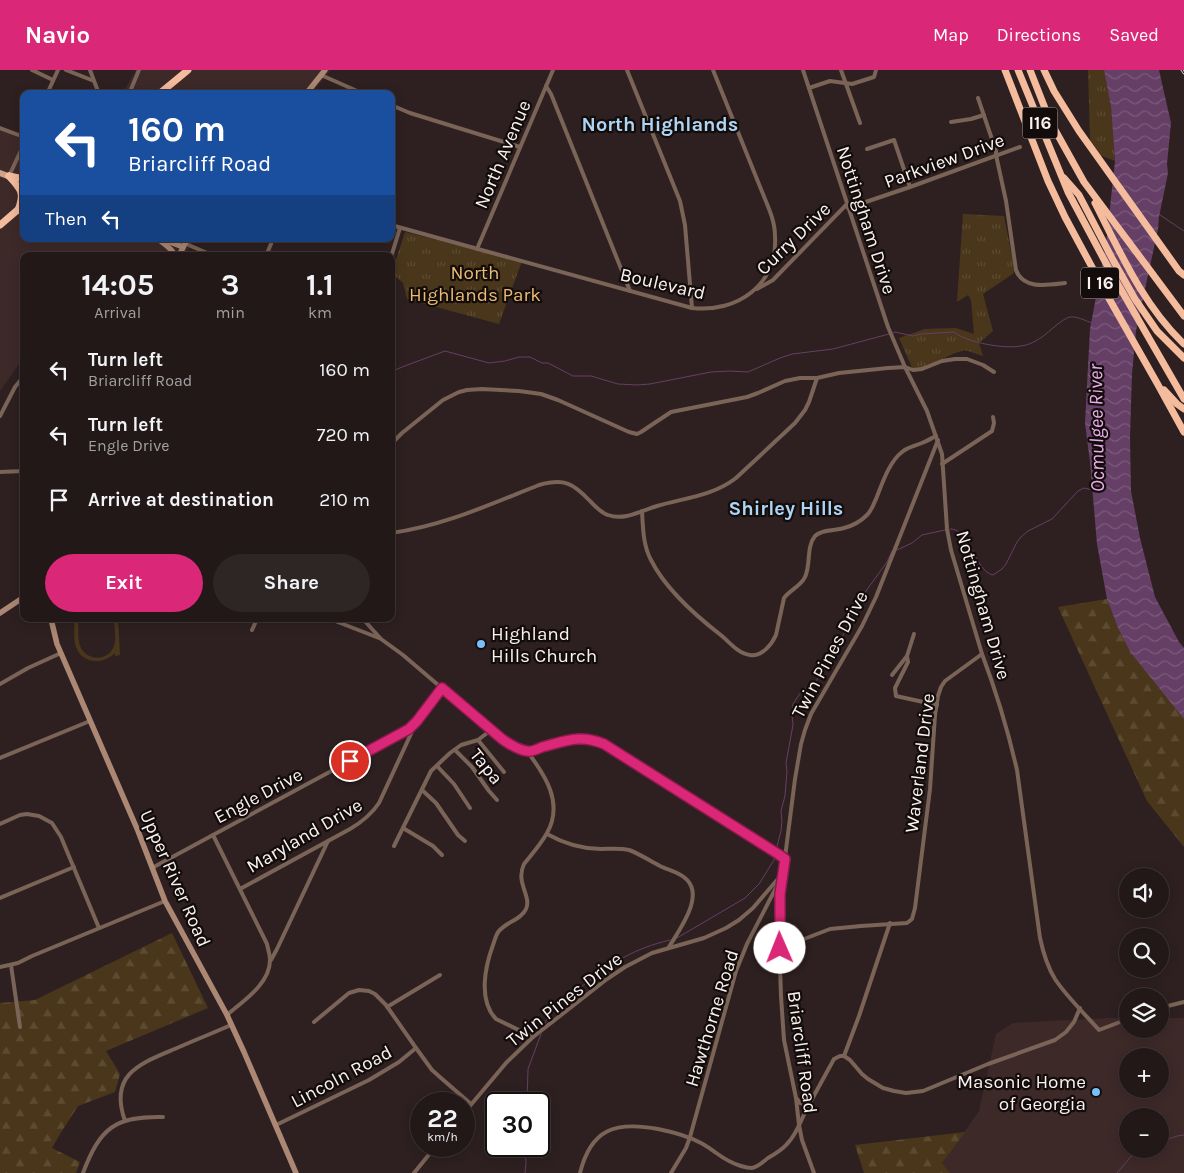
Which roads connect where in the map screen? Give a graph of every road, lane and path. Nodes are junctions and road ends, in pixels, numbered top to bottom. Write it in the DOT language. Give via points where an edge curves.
graph roads {
  1 [pos="32,70"];
  2 [pos="58,70"];
  3 [pos="66,70"];
  4 [pos="90,70"];
  5 [pos="139,70"];
  6 [pos="188,70"];
  7 [pos="553,70"];
  8 [pos="627,70"];
  9 [pos="713,70"];
  10 [pos="803,70"];
  11 [pos="841,70"];
  12 [pos="876,70"];
  13 [pos="1005,70"];
  14 [pos="1018,70"];
  15 [pos="1030,70"];
  16 [pos="1044,70"];
  17 [pos="323,72"];
  18 [pos="53,80"];
  19 [pos="94,81"];
  20 [pos="844,82"];
  21 [pos="546,86"];
  22 [pos="809,88"];
  23 [pos="49,90"];
  24 [pos="97,90"];
  25 [pos="131,90"];
  26 [pos="164,90"];
  27 [pos="309,90"];
  28 [pos="357,90"];
  29 [pos="978,98"];
  30 [pos="395,108"];
  31 [pos="984,115"];
  32 [pos="951,122"];
  33 [pos="860,123"];
  34 [pos="0,128"];
  35 [pos="20,136"];
  36 [pos="520,147"];
  37 [pos="1020,147"];
  38 [pos="867,149"];
  39 [pos="20,153"];
  40 [pos="996,155"];
  41 [pos="0,173"];
  42 [pos="9,176"];
  43 [pos="1062,176"];
  44 [pos="20,180"];
  45 [pos="1084,182"];
  46 [pos="910,187"];
  47 [pos="20,189"];
  48 [pos="848,206"];
  49 [pos="20,209"];
  50 [pos="0,225"];
  51 [pos="395,226"];
  52 [pos="400,228"];
  53 [pos="163,242"];
  54 [pos="185,243"];
  55 [pos="477,249"];
  56 [pos="173,252"];
  57 [pos="205,252"];
  58 [pos="393,252"];
  59 [pos="1182,273"];
  60 [pos="1065,283"];
  61 [pos="756,290"];
  62 [pos="630,291"];
  63 [pos="692,308"];
  64 [pos="1184,316"];
  65 [pos="1184,344"];
  66 [pos="1184,358"];
  67 [pos="905,367"];
  68 [pos="994,372"];
  69 [pos="817,378"];
  70 [pos="20,381"];
  71 [pos="1157,382"];
  72 [pos="1184,399"];
  73 [pos="1184,409"];
  74 [pos="0,416"];
  75 [pos="993,417"];
  76 [pos="1184,431"];
  77 [pos="937,438"];
  78 [pos="395,440"];
  79 [pos="942,464"];
  80 [pos="20,471"];
  81 [pos="0,472"];
  82 [pos="642,511"];
  83 [pos="395,533"];
  84 [pos="20,600"];
  85 [pos="0,612"];
  86 [pos="52,622"];
  87 [pos="256,622"];
  88 [pos="338,622"];
  89 [pos="366,622"];
  90 [pos="252,630"];
  91 [pos="914,634"];
  92 [pos="382,639"];
  93 [pos="61,653"];
  94 [pos="982,654"];
  95 [pos="906,656"];
  96 [pos="892,675"];
  97 [pos="0,684"];
  98 [pos="442,688"];
  99 [pos="937,706"];
  100 [pos="90,721"];
  101 [pos="417,721"];
  102 [pos="491,730"];
  103 [pos="478,740"];
  104 [pos="455,750"];
  105 [pos="528,751"];
  106 [pos="0,758"];
  107 [pos="437,766"];
  108 [pos="504,772"];
  109 [pos="422,790"];
  110 [pos="497,800"];
  111 [pos="470,808"];
  112 [pos="0,824"];
  113 [pos="403,828"];
  114 [pos="547,834"];
  115 [pos="213,835"];
  116 [pos="328,840"];
  117 [pos="465,841"];
  118 [pos="394,846"];
  119 [pos="442,855"];
  120 [pos="785,859"];
  121 [pos="74,867"];
  122 [pos="152,868"];
  123 [pos="783,873"];
  124 [pos="240,889"];
  125 [pos="0,898"];
  126 [pos="166,901"];
  127 [pos="890,923"];
  128 [pos="100,928"];
  129 [pos="669,947"];
  130 [pos="780,948"];
  131 [pos="270,961"];
  132 [pos="10,965"];
  133 [pos="0,967"];
  134 [pos="440,975"];
  135 [pos="1184,1002"];
  136 [pos="1169,1006"];
  137 [pos="387,1007"];
  138 [pos="1080,1008"];
  139 [pos="227,1015"];
  140 [pos="314,1022"];
  141 [pos="1119,1022"];
  142 [pos="231,1026"];
  143 [pos="20,1027"];
  144 [pos="533,1037"];
  145 [pos="416,1048"];
  146 [pos="844,1056"];
  147 [pos="457,1092"];
  148 [pos="796,1098"];
  149 [pos="475,1099"];
  150 [pos="811,1101"];
  151 [pos="163,1117"];
  152 [pos="125,1120"];
  153 [pos="276,1125"];
  154 [pos="799,1126"];
  155 [pos="690,1137"];
  156 [pos="427,1157"];
  157 [pos="83,1173"];
  158 [pos="296,1173"];
  159 [pos="414,1173"];
  160 [pos="580,1173"];
  161 [pos="672,1173"];
  162 [pos="814,1173"];
  1 -- 18 [label="street"];
  2 -- 18 [label="street"];
  3 -- 19 [label="street"];
  4 -- 19 [label="street"];
  5 -- 25 [label="street"];
  6 -- 26 [label="highway"];
  7 -- 21 [label="street, North Avenue"];
  8 -- 63 [label="street" via="680,201 686,225"];
  9 -- 61 [label="street" via="775,228 771,263"];
  10 -- 22 [label="street, Nottingham Drive"];
  11 -- 20 [label="street"];
  12 -- 20 [label="street" via="874,77 852,84"];
  13 -- 71 [label="highway, I 16" via="1065,217"];
  14 -- 43 [label="highway, I16"];
  15 -- 45 [label="highway" via="1050,121"];
  16 -- 59 [label="highway" via="1079,131"];
  17 -- 27 [label="street"];
  17 -- 28 [label="street"];
  18 -- 23 [label="street"];
  19 -- 24 [label="street"];
  20 -- 22 [label="street" via="830,81"];
  20 -- 33 [label="street"];
  21 -- 36 [label="street, North Avenue"];
  21 -- 62 [label="street"];
  22 -- 48 [label="street, Nottingham Drive"];
  29 -- 31 [label="street"];
  30 -- 36 [label="street"];
  31 -- 32 [label="street"];
  31 -- 40 [label="street"];
  34 -- 35 [label="street"];
  36 -- 55 [label="street, North Avenue"];
  37 -- 40 [label="street, Parkview Drive"];
  38 -- 46 [label="street" via="894,140"];
  39 -- 42 [label="street"];
  40 -- 46 [label="street, Parkview Drive"];
  40 -- 60 [label="street" via="1018,275 1030,283"];
  41 -- 42 [label="main road"];
  42 -- 44 [label="highway"];
  42 -- 47 [label="highway"];
  43 -- 66 [label="highway, I16" via="1079,195 1135,299 1157,331"];
  43 -- 72 [label="highway"];
  45 -- 64 [label="highway"];
  45 -- 65 [label="highway" via="1136,281 1163,322"];
  46 -- 48 [label="street, Parkview Drive"];
  48 -- 61 [label="street, Curry Drive" via="773,280"];
  48 -- 67 [label="street, Nottingham Drive" via="890,334"];
  49 -- 50 [label="highway"];
  51 -- 52 [label="street, Boulevard"];
  52 -- 55 [label="street, Boulevard"];
  52 -- 58 [label="street"];
  53 -- 56 [label="street"];
  54 -- 57 [label="street"];
  55 -- 62 [label="street, Boulevard"];
  61 -- 63 [label="street, Boulevard" via="723,307"];
  62 -- 63 [label="street, Boulevard"];
  67 -- 68 [label="street" via="922,369 942,362 968,359"];
  67 -- 69 [label="street"];
  67 -- 77 [label="street, Nottingham Drive"];
  69 -- 78 [label="street" via="793,379 747,397 671,412 637,434 541,394 496,389 467,390 436,404"];
  69 -- 82 [label="street" via="809,402 795,423 729,484 702,495"];
  70 -- 74 [label="street"];
  71 -- 73 [label="highway"];
  71 -- 76 [label="highway"];
  75 -- 79 [label="street" via="992,430"];
  77 -- 79 [label="street, Nottingham Drive"];
  77 -- 82 [label="street" via="900,453 884,479 873,508 862,520 844,528 820,532 813,538 805,578 784,598 774,641 757,655 750,656 734,647 667,584 648,553"];
  77 -- 120 [label="street, Twin Pines Drive" via="876,596 804,730"];
  79 -- 94 [label="street, Nottingham Drive" via="951,550"];
  80 -- 81 [label="street"];
  82 -- 83 [label="street" via="622,517 610,516 576,488 557,481 539,484 447,520"];
  84 -- 85 [label="street"];
  86 -- 93 [label="street, Upper River Road"];
  87 -- 90 [label="street"];
  88 -- 92 [label="street"];
  89 -- 92 [label="street"];
  91 -- 95 [label="street"];
  92 -- 98 [label="street"];
  93 -- 97 [label="street"];
  93 -- 100 [label="street, Upper River Road"];
  94 -- 99 [label="street, Waverland Drive" via="946,681 941,687"];
  94 -- 138 [label="street, Nottingham Drive" via="1017,770 1045,959 1055,978"];
  95 -- 96 [label="street"];
  95 -- 99 [label="street" via="908,662 895,688 896,696"];
  98 -- 101 [label="street, Engle Drive"];
  98 -- 102 [label="street"];
  99 -- 127 [label="street, Waverland Drive" via="916,908 908,923"];
  100 -- 106 [label="street"];
  100 -- 122 [label="street, Upper River Road"];
  101 -- 115 [label="street, Engle Drive" via="409,729"];
  101 -- 116 [label="street, Maryland Drive" via="374,811 360,823"];
  102 -- 103 [label="street"];
  102 -- 105 [label="street" via="512,745"];
  103 -- 104 [label="street"];
  103 -- 108 [label="street"];
  104 -- 107 [label="street"];
  104 -- 110 [label="street, Tapa"];
  105 -- 114 [label="street" via="552,792 553,814"];
  105 -- 120 [label="street" via="583,738 604,744"];
  107 -- 109 [label="street"];
  107 -- 111 [label="street"];
  109 -- 113 [label="street"];
  109 -- 117 [label="street"];
  112 -- 121 [label="street" via="27,814 44,818 56,828"];
  113 -- 118 [label="street"];
  113 -- 119 [label="street"];
  114 -- 129 [label="street" via="585,848 629,850 684,877 691,885 691,906"];
  114 -- 144 [label="street" via="522,869 526,909 498,932 485,977 487,1001 493,1016"];
  115 -- 122 [label="street, Engle Drive"];
  115 -- 124 [label="street"];
  116 -- 124 [label="street, Maryland Drive"];
  116 -- 131 [label="street"];
  120 -- 123 [label="street, Twin Pines Drive"];
  121 -- 125 [label="street"];
  121 -- 128 [label="street"];
  122 -- 126 [label="street, Upper River Road"];
  123 -- 129 [label="street, Twin Pines Drive" via="739,920 716,933"];
  123 -- 130 [label="street, Briarcliff Road"];
  123 -- 155 [label="street, Hawthorne Road" via="736,971"];
  124 -- 131 [label="street" via="267,944"];
  126 -- 128 [label="street"];
  126 -- 139 [label="street, Upper River Road"];
  127 -- 130 [label="street" via="830,929"];
  127 -- 146 [label="street"];
  128 -- 132 [label="street"];
  129 -- 144 [label="street, Twin Pines Drive" via="625,967"];
  130 -- 148 [label="street, Briarcliff Road" via="784,1040"];
  131 -- 139 [label="street" via="260,984"];
  132 -- 133 [label="street"];
  132 -- 143 [label="street"];
  134 -- 137 [label="street"];
  135 -- 136 [label="street"];
  137 -- 140 [label="street" via="375,994 354,991"];
  137 -- 145 [label="street"];
  138 -- 141 [label="street, Nottingham Drive" via="1099,1030"];
  138 -- 146 [label="street" via="1066,1032 1055,1040 923,1091 906,1093 883,1088 868,1079"];
  139 -- 142 [label="street, Upper River Road"];
  142 -- 152 [label="street" via="146,1061 133,1070 121,1093"];
  142 -- 153 [label="street, Upper River Road"];
  144 -- 149 [label="street, Twin Pines Drive"];
  145 -- 147 [label="street" via="432,1070"];
  145 -- 153 [label="street, Lincoln Road" via="369,1080"];
  146 -- 150 [label="street" via="834,1060"];
  148 -- 150 [label="street" via="802,1104"];
  148 -- 154 [label="street, Briarcliff Road"];
  150 -- 154 [label="street"];
  151 -- 152 [label="street"];
  152 -- 157 [label="street" via="109,1129 98,1141"];
  153 -- 158 [label="street, Upper River Road"];
  154 -- 155 [label="street" via="781,1150 752,1168 731,1163"];
  154 -- 162 [label="street, Briarcliff Road"];
  155 -- 160 [label="street" via="652,1128 628,1126 612,1129 592,1144"];
  155 -- 161 [label="street, Hawthorne Road"];
  156 -- 159 [label="street"];
}
